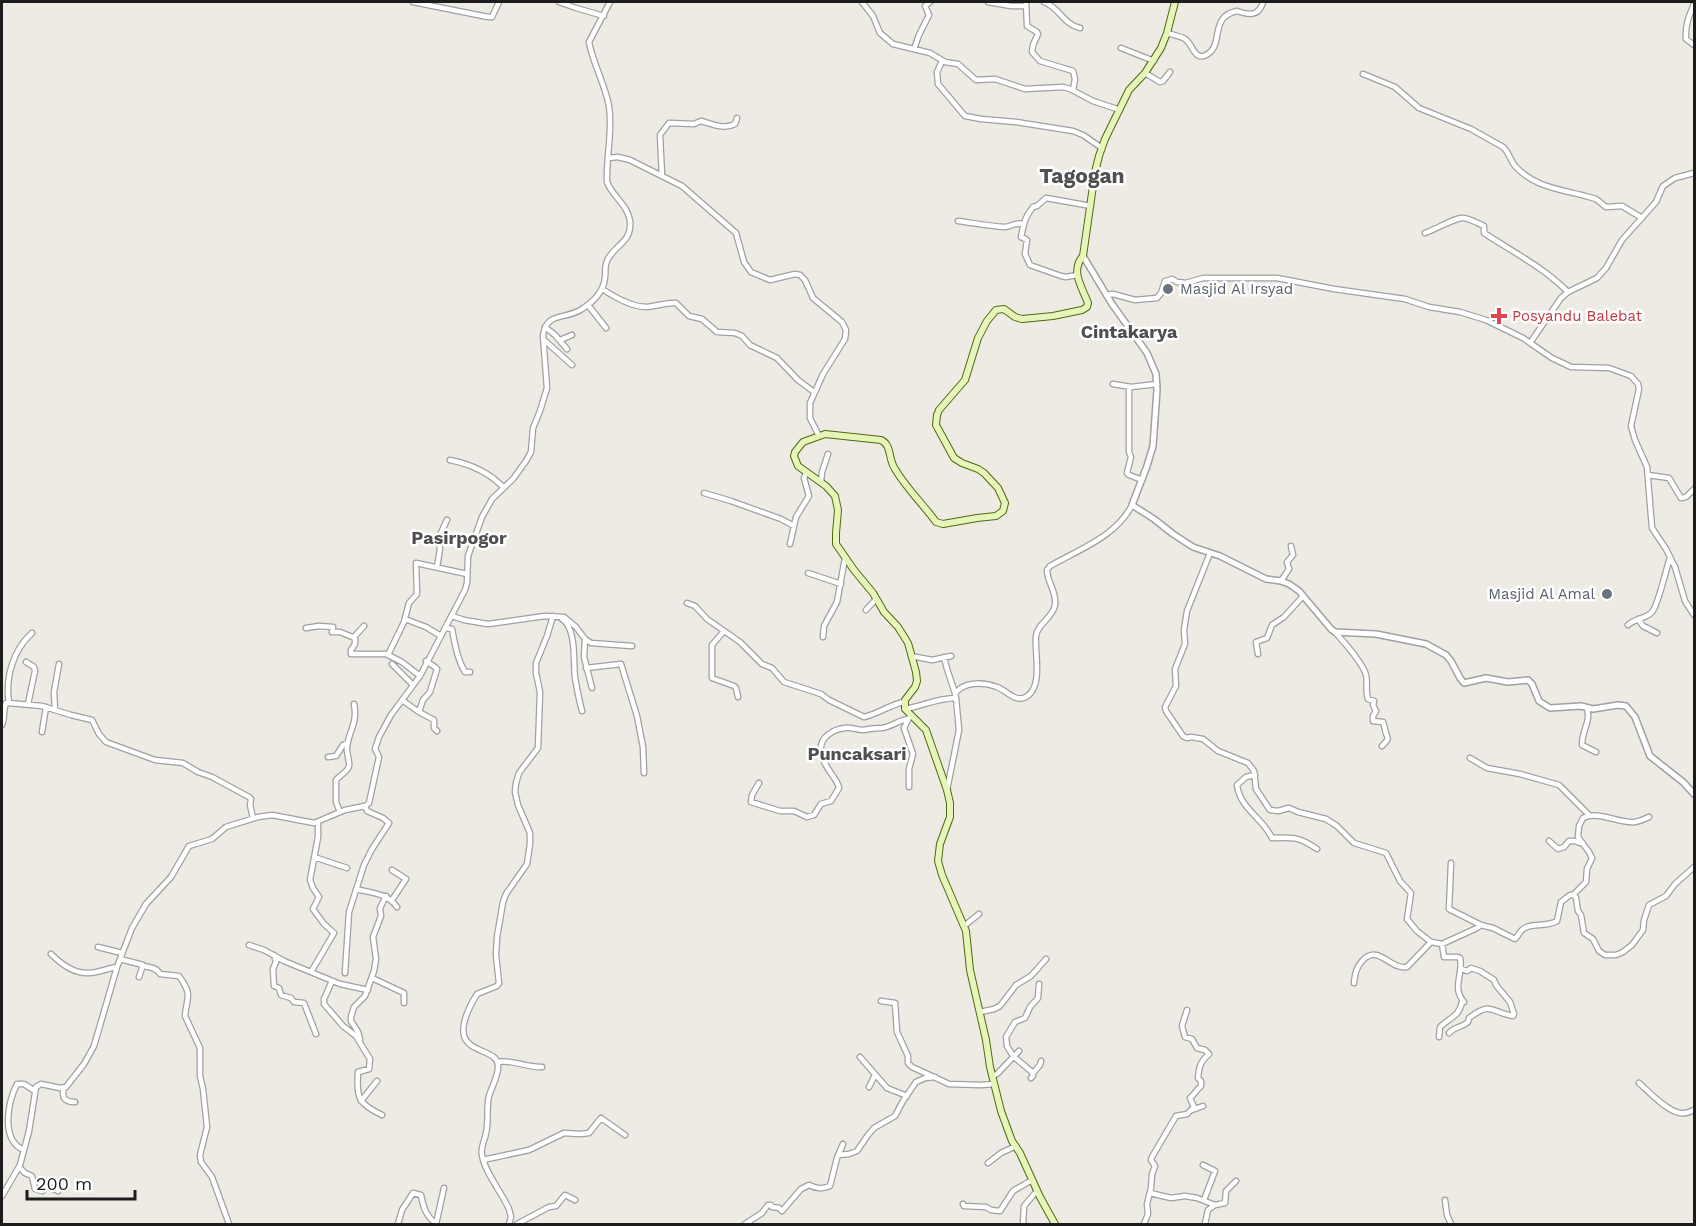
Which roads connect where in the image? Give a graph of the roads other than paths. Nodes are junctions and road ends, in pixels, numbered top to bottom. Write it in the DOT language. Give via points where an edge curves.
graph roads {
  1 [pos="413,2"];
  2 [pos="420,2"];
  3 [pos="499,2"];
  4 [pos="559,2"];
  5 [pos="610,2"];
  6 [pos="862,2"];
  7 [pos="930,2"];
  8 [pos="988,2"];
  9 [pos="1044,2"];
  10 [pos="1175,2"];
  11 [pos="1263,2"];
  12 [pos="1026,4"];
  13 [pos="1695,4"];
  14 [pos="604,16"];
  15 [pos="1080,28"];
  16 [pos="1167,33"];
  17 [pos="1695,45"];
  18 [pos="1121,48"];
  19 [pos="914,49"];
  20 [pos="942,61"];
  21 [pos="1154,61"];
  22 [pos="1170,72"];
  23 [pos="1144,73"];
  24 [pos="1363,74"];
  25 [pos="1073,90"];
  26 [pos="1120,110"];
  27 [pos="737,118"];
  28 [pos="1102,148"];
  29 [pos="608,158"];
  30 [pos="1695,173"];
  31 [pos="662,176"];
  32 [pos="1091,206"];
  33 [pos="1642,218"];
  34 [pos="958,221"];
  35 [pos="1023,224"];
  36 [pos="1425,233"];
  37 [pos="1083,256"];
  38 [pos="1077,275"];
  39 [pos="602,289"];
  40 [pos="1568,292"];
  41 [pos="1106,295"];
  42 [pos="588,305"];
  43 [pos="545,327"];
  44 [pos="606,328"];
  45 [pos="572,335"];
  46 [pos="543,339"];
  47 [pos="560,340"];
  48 [pos="1530,343"];
  49 [pos="567,349"];
  50 [pos="572,365"];
  51 [pos="1113,384"];
  52 [pos="1157,384"];
  53 [pos="1129,387"];
  54 [pos="814,392"];
  55 [pos="819,436"];
  56 [pos="828,454"];
  57 [pos="450,460"];
  58 [pos="806,472"];
  59 [pos="1648,475"];
  60 [pos="1142,480"];
  61 [pos="821,482"];
  62 [pos="504,488"];
  63 [pos="1695,489"];
  64 [pos="704,493"];
  65 [pos="1132,505"];
  66 [pos="447,520"];
  67 [pos="794,526"];
  68 [pos="790,544"];
  69 [pos="1291,546"];
  70 [pos="1210,553"];
  71 [pos="845,558"];
  72 [pos="1670,558"];
  73 [pos="437,567"];
  74 [pos="808,573"];
  75 [pos="467,574"];
  76 [pos="1281,580"];
  77 [pos="841,584"];
  78 [pos="1304,596"];
  79 [pos="876,599"];
  80 [pos="687,603"];
  81 [pos="866,610"];
  82 [pos="1695,615"];
  83 [pos="452,616"];
  84 [pos="555,616"];
  85 [pos="405,619"];
  86 [pos="1638,619"];
  87 [pos="1628,625"];
  88 [pos="364,626"];
  89 [pos="306,628"];
  90 [pos="445,628"];
  91 [pos="724,631"];
  92 [pos="1335,632"];
  93 [pos="32,633"];
  94 [pos="1657,633"];
  95 [pos="441,636"];
  96 [pos="823,637"];
  97 [pos="354,638"];
  98 [pos="585,639"];
  99 [pos="632,646"];
  100 [pos="1258,654"];
  101 [pos="388,655"];
  102 [pos="911,656"];
  103 [pos="951,656"];
  104 [pos="944,657"];
  105 [pos="26,662"];
  106 [pos="426,662"];
  107 [pos="58,664"];
  108 [pos="392,664"];
  109 [pos="586,668"];
  110 [pos="470,672"];
  111 [pos="420,676"];
  112 [pos="413,685"];
  113 [pos="592,688"];
  114 [pos="956,695"];
  115 [pos="738,697"];
  116 [pos="402,700"];
  117 [pos="9,703"];
  118 [pos="28,704"];
  119 [pos="354,704"];
  120 [pos="904,706"];
  121 [pos="46,707"];
  122 [pos="1587,708"];
  123 [pos="54,710"];
  124 [pos="582,711"];
  125 [pos="419,712"];
  126 [pos="909,717"];
  127 [pos="2,725"];
  128 [pos="437,731"];
  129 [pos="42,732"];
  130 [pos="348,743"];
  131 [pos="1382,746"];
  132 [pos="1596,752"];
  133 [pos="328,757"];
  134 [pos="1470,758"];
  135 [pos="644,773"];
  136 [pos="1255,775"];
  137 [pos="759,783"];
  138 [pos="909,787"];
  139 [pos="947,790"];
  140 [pos="1695,794"];
  141 [pos="365,806"];
  142 [pos="340,812"];
  143 [pos="1589,815"];
  144 [pos="1649,817"];
  145 [pos="253,818"];
  146 [pos="318,822"];
  147 [pos="1550,841"];
  148 [pos="1583,844"];
  149 [pos="1317,849"];
  150 [pos="315,857"];
  151 [pos="1451,863"];
  152 [pos="1695,867"];
  153 [pos="347,868"];
  154 [pos="392,870"];
  155 [pos="356,889"];
  156 [pos="1573,895"];
  157 [pos="386,896"];
  158 [pos="392,900"];
  159 [pos="397,907"];
  160 [pos="979,914"];
  161 [pos="1481,925"];
  162 [pos="964,926"];
  163 [pos="1431,942"];
  164 [pos="1442,944"];
  165 [pos="249,945"];
  166 [pos="98,947"];
  167 [pos="51,954"];
  168 [pos="274,955"];
  169 [pos="121,956"];
  170 [pos="1046,959"];
  171 [pos="143,966"];
  172 [pos="117,967"];
  173 [pos="1462,969"];
  174 [pos="311,972"];
  175 [pos="345,973"];
  176 [pos="139,977"];
  177 [pos="372,978"];
  178 [pos="332,981"];
  179 [pos="1354,983"];
  180 [pos="1039,984"];
  181 [pos="368,990"];
  182 [pos="881,1001"];
  183 [pos="404,1004"];
  184 [pos="1187,1010"];
  185 [pos="980,1011"];
  186 [pos="1449,1032"];
  187 [pos="316,1035"];
  188 [pos="1439,1037"];
  189 [pos="361,1043"];
  190 [pos="1019,1052"];
  191 [pos="1013,1056"];
  192 [pos="860,1057"];
  193 [pos="1041,1061"];
  194 [pos="498,1062"];
  195 [pos="542,1067"];
  196 [pos="876,1075"];
  197 [pos="935,1077"];
  198 [pos="993,1080"];
  199 [pos="377,1081"];
  200 [pos="1639,1083"];
  201 [pos="64,1088"];
  202 [pos="869,1088"];
  203 [pos="35,1091"];
  204 [pos="907,1096"];
  205 [pos="361,1101"];
  206 [pos="75,1102"];
  207 [pos="1203,1106"];
  208 [pos="892,1108"];
  209 [pos="899,1108"];
  210 [pos="1192,1110"];
  211 [pos="1695,1110"];
  212 [pos="382,1115"];
  213 [pos="625,1135"];
  214 [pos="843,1144"];
  215 [pos="1016,1146"];
  216 [pos="24,1150"];
  217 [pos="838,1155"];
  218 [pos="483,1160"];
  219 [pos="988,1163"];
  220 [pos="1203,1165"];
  221 [pos="19,1167"];
  222 [pos="1032,1180"];
  223 [pos="1236,1181"];
  224 [pos="444,1188"];
  225 [pos="57,1191"];
  226 [pos="1037,1191"];
  227 [pos="1150,1193"];
  228 [pos="2,1196"];
  229 [pos="575,1200"];
  230 [pos="1204,1200"];
  231 [pos="1445,1200"];
  232 [pos="963,1204"];
  233 [pos="1215,1205"];
  234 [pos="509,1209"];
  235 [pos="229,1224"];
  236 [pos="398,1224"];
  237 [pos="436,1224"];
  238 [pos="509,1224"];
  239 [pos="517,1224"];
  240 [pos="745,1224"];
  241 [pos="1023,1224"];
  242 [pos="1055,1224"];
  243 [pos="1144,1224"];
  244 [pos="1205,1224"];
  245 [pos="1451,1224"];
  1 -- 2 [label="street"];
  2 -- 3 [label="street" via="492,17"];
  4 -- 14 [label="street"];
  5 -- 14 [label="street"];
  6 -- 19 [label="street" via="882,36 897,46"];
  7 -- 19 [label="street" via="925,6 929,15"];
  8 -- 12 [label="street"];
  9 -- 15 [label="street"];
  10 -- 16 [label="main road"];
  11 -- 16 [label="street" via="1251,14 1237,11 1224,16 1213,47 1205,56 1196,54 1185,38"];
  12 -- 25 [label="street" via="1026,26 1038,33 1032,52 1040,61 1073,72"];
  13 -- 17 [label="street" via="1686,30 1686,39"];
  14 -- 29 [label="street" via="589,42 609,104"];
  16 -- 21 [label="main road"];
  18 -- 21 [label="street"];
  19 -- 20 [label="street"];
  20 -- 25 [label="street" via="958,64 976,80 995,79 1025,89"];
  20 -- 28 [label="street" via="937,72 938,84 965,116 1073,131"];
  21 -- 23 [label="main road"];
  22 -- 23 [label="street" via="1160,82"];
  23 -- 26 [label="main road" via="1129,90"];
  24 -- 33 [label="street" via="1395,87 1419,108 1503,147 1514,166 1532,181 1596,199 1606,207 1622,206"];
  25 -- 26 [label="street"];
  26 -- 28 [label="main road"];
  27 -- 31 [label="street" via="728,127 701,121 669,123 660,137"];
  28 -- 32 [label="main road"];
  29 -- 31 [label="street" via="638,162"];
  29 -- 39 [label="street" via="608,185 628,213 630,226 627,238 608,259"];
  30 -- 33 [label="street" via="1663,186"];
  31 -- 54 [label="street" via="682,186 733,230 744,262 752,272 770,279 800,275 813,298 842,322 845,339"];
  32 -- 35 [label="street" via="1046,198 1033,207"];
  32 -- 37 [label="main road"];
  33 -- 40 [label="street" via="1622,240 1598,278"];
  34 -- 35 [label="street" via="1008,227"];
  35 -- 38 [label="street" via="1021,237 1028,242 1025,254 1030,265 1061,276"];
  36 -- 40 [label="street" via="1462,218 1480,224 1484,233 1550,275"];
  37 -- 38 [label="main road" via="1077,265"];
  37 -- 41 [label="street"];
  38 -- 55 [label="main road" via="1088,303 1085,310 1022,319 1004,309 992,314 978,338 965,380 937,415 937,429 954,458 984,473 1000,492 1005,503 999,515 939,524 894,468 885,441"];
  39 -- 42 [label="street"];
  39 -- 54 [label="street" via="639,306 676,303 689,316 702,319 717,332 742,336 750,345 777,358"];
  40 -- 48 [label="street"];
  41 -- 48 [label="street" via="1135,300 1157,298 1169,279 1186,283 1203,278 1277,278 1397,297 1460,312 1486,320"];
  41 -- 52 [label="street" via="1147,353"];
  42 -- 43 [label="street" via="552,319"];
  42 -- 44 [label="street"];
  43 -- 46 [label="street"];
  43 -- 47 [label="street"];
  45 -- 47 [label="street"];
  46 -- 50 [label="street"];
  46 -- 62 [label="street" via="547,391 533,428 530,454"];
  47 -- 49 [label="street"];
  48 -- 59 [label="street" via="1571,367 1609,368 1631,376 1638,384 1631,426"];
  51 -- 53 [label="street"];
  52 -- 53 [label="street"];
  52 -- 60 [label="street" via="1155,439"];
  53 -- 60 [label="street" via="1131,457 1127,473"];
  54 -- 55 [label="street" via="810,418"];
  55 -- 58 [label="main road" via="803,442 795,452 796,463"];
  56 -- 61 [label="street"];
  57 -- 62 [label="street" via="480,470"];
  58 -- 61 [label="main road"];
  58 -- 67 [label="street" via="808,496"];
  59 -- 63 [label="street" via="1669,478 1681,498"];
  59 -- 72 [label="street" via="1652,528"];
  60 -- 65 [label="street"];
  61 -- 71 [label="main road" via="835,496 836,541"];
  62 -- 75 [label="street" via="492,499 482,518 468,556"];
  64 -- 67 [label="street"];
  65 -- 70 [label="street" via="1188,544"];
  65 -- 114 [label="street" via="1110,531 1047,570 1055,605 1036,633 1036,680 1029,695 1013,697 998,687 978,684 962,687"];
  66 -- 73 [label="street" via="440,533"];
  67 -- 68 [label="street"];
  69 -- 76 [label="street" via="1289,569"];
  70 -- 76 [label="street" via="1256,576"];
  70 -- 136 [label="street" via="1187,611 1185,644 1174,672 1176,686 1165,710 1184,736 1203,739 1218,751 1244,761"];
  71 -- 77 [label="street"];
  71 -- 79 [label="main road"];
  72 -- 82 [label="street" via="1685,601"];
  72 -- 86 [label="street" via="1657,607"];
  73 -- 75 [label="street"];
  73 -- 85 [label="street" via="416,563 417,594 409,603"];
  74 -- 77 [label="street"];
  75 -- 83 [label="street" via="465,590"];
  76 -- 78 [label="street"];
  77 -- 96 [label="street"];
  78 -- 92 [label="street"];
  78 -- 100 [label="street" via="1272,625 1267,638 1256,642"];
  79 -- 81 [label="street"];
  79 -- 102 [label="main road" via="903,634"];
  80 -- 91 [label="street"];
  83 -- 84 [label="street" via="488,624"];
  83 -- 90 [label="street"];
  84 -- 98 [label="street" via="569,620"];
  84 -- 124 [label="street" via="566,622 571,634"];
  84 -- 194 [label="street" via="536,663 540,692 538,748 519,773 516,788 518,806 530,833 529,854 525,868 503,902 496,955 499,983 477,994 463,1026 468,1043 496,1057"];
  85 -- 95 [label="street"];
  85 -- 101 [label="street"];
  86 -- 87 [label="street"];
  86 -- 94 [label="street"];
  88 -- 97 [label="street"];
  89 -- 97 [label="street" via="332,627 332,632"];
  90 -- 95 [label="street"];
  90 -- 110 [label="street" via="452,630 463,669"];
  91 -- 115 [label="street" via="712,645 712,678 734,686"];
  91 -- 120 [label="street" via="784,681 821,694 861,716"];
  92 -- 122 [label="street" via="1376,634 1426,644 1446,655 1464,683 1486,678 1508,682 1526,679 1548,708"];
  92 -- 131 [label="street" via="1363,666 1366,695 1374,701 1377,712 1373,721 1383,722 1388,736"];
  93 -- 117 [label="street" via="13,660"];
  95 -- 106 [label="street"];
  97 -- 101 [label="street" via="351,654"];
  98 -- 99 [label="street" via="591,643"];
  98 -- 109 [label="street"];
  101 -- 111 [label="street"];
  102 -- 104 [label="street" via="932,660"];
  102 -- 120 [label="main road" via="917,681"];
  103 -- 104 [label="street"];
  104 -- 114 [label="street"];
  105 -- 118 [label="street" via="35,670"];
  106 -- 111 [label="street"];
  106 -- 125 [label="street" via="436,669"];
  107 -- 123 [label="street"];
  108 -- 112 [label="street"];
  109 -- 113 [label="street"];
  109 -- 135 [label="street" via="621,664 638,716"];
  111 -- 112 [label="street"];
  112 -- 116 [label="street"];
  114 -- 120 [label="street" via="926,705"];
  114 -- 139 [label="street" via="959,730"];
  116 -- 125 [label="street"];
  116 -- 141 [label="street" via="377,743 374,786"];
  117 -- 118 [label="street"];
  117 -- 127 [label="street" via="4,705"];
  118 -- 121 [label="street"];
  119 -- 130 [label="street" via="356,712"];
  120 -- 126 [label="main road"];
  121 -- 123 [label="street"];
  121 -- 129 [label="street"];
  122 -- 132 [label="street" via="1589,720 1582,745"];
  122 -- 140 [label="street" via="1628,707 1650,756"];
  123 -- 145 [label="street" via="92,720 106,742 149,758 183,763 249,796"];
  125 -- 128 [label="street" via="434,720"];
  126 -- 137 [label="street" via="883,728 844,728 822,741 822,758 839,788 814,815 807,817 751,802"];
  126 -- 138 [label="street" via="904,728 913,754"];
  126 -- 139 [label="main road" via="926,730"];
  130 -- 133 [label="street" via="336,756"];
  130 -- 142 [label="street" via="348,768 336,780"];
  134 -- 143 [label="street" via="1487,768 1558,785"];
  136 -- 149 [label="street" via="1238,785 1248,810 1267,827 1272,838 1295,837"];
  136 -- 163 [label="street" via="1256,789 1270,810 1289,808 1320,817 1337,826 1357,845 1386,853 1411,893 1407,921"];
  139 -- 162 [label="main road" via="950,817 938,861"];
  141 -- 142 [label="street"];
  141 -- 155 [label="street" via="388,823 372,849"];
  142 -- 146 [label="street"];
  143 -- 144 [label="street" via="1630,822"];
  143 -- 148 [label="street" via="1579,826 1578,837"];
  145 -- 146 [label="street" via="272,815"];
  145 -- 169 [label="street" via="189,846 171,877 141,913"];
  146 -- 150 [label="street"];
  147 -- 148 [label="street" via="1558,849 1569,841"];
  148 -- 156 [label="street" via="1591,859 1586,882"];
  150 -- 153 [label="street"];
  150 -- 174 [label="street" via="310,882 319,897 313,909 334,933"];
  151 -- 161 [label="street" via="1449,909"];
  152 -- 156 [label="street" via="1666,896 1649,905 1638,938 1616,955 1602,953 1584,933"];
  154 -- 158 [label="street" via="406,879"];
  155 -- 157 [label="street"];
  155 -- 175 [label="street" via="348,920"];
  156 -- 161 [label="street" via="1561,902 1557,921 1523,929 1515,939"];
  157 -- 158 [label="street"];
  157 -- 177 [label="street" via="373,937 376,959"];
  158 -- 159 [label="street"];
  160 -- 162 [label="street"];
  161 -- 164 [label="street"];
  162 -- 185 [label="main road"];
  163 -- 164 [label="street"];
  163 -- 179 [label="street" via="1407,967 1396,967 1380,955 1366,957 1357,968"];
  164 -- 173 [label="street" via="1443,957 1460,957"];
  165 -- 168 [label="street"];
  166 -- 169 [label="street"];
  167 -- 172 [label="street" via="67,968 82,972"];
  168 -- 174 [label="street"];
  168 -- 187 [label="street" via="274,986 280,988 281,995 304,1003"];
  169 -- 171 [label="street"];
  169 -- 172 [label="street"];
  170 -- 185 [label="street" via="1031,976 1016,985 1000,1006"];
  171 -- 176 [label="street"];
  171 -- 235 [label="street" via="154,968 161,975 179,976 187,989 189,1000 184,1016 200,1048 207,1127 201,1162 212,1177"];
  172 -- 201 [label="street" via="94,1046"];
  173 -- 186 [label="street" via="1480,971 1494,980 1514,1014 1483,1008 1466,1025"];
  173 -- 188 [label="street" via="1458,994 1464,1002 1457,1015 1440,1027"];
  174 -- 178 [label="street"];
  177 -- 181 [label="street"];
  177 -- 183 [label="street" via="404,993"];
  178 -- 181 [label="street"];
  178 -- 189 [label="street" via="324,1004"];
  180 -- 191 [label="street" via="1038,999 1006,1036 1006,1046"];
  181 -- 189 [label="street" via="351,1017"];
  182 -- 197 [label="street" via="895,1003 897,1032 908,1063"];
  184 -- 210 [label="street" via="1182,1026 1185,1037 1209,1054 1198,1068 1201,1083 1190,1098"];
  185 -- 198 [label="main road"];
  189 -- 205 [label="street" via="370,1067 358,1072"];
  190 -- 191 [label="street"];
  191 -- 193 [label="street" via="1025,1064 1032,1076"];
  191 -- 198 [label="street"];
  192 -- 196 [label="street"];
  194 -- 195 [label="street"];
  194 -- 218 [label="street" via="489,1097"];
  196 -- 202 [label="street"];
  196 -- 204 [label="street" via="887,1088"];
  197 -- 198 [label="street" via="953,1084 981,1085"];
  197 -- 204 [label="street" via="916,1082"];
  198 -- 215 [label="main road" via="1004,1121"];
  199 -- 205 [label="street"];
  200 -- 211 [label="street" via="1678,1113"];
  201 -- 203 [label="street" via="41,1084"];
  201 -- 206 [label="street" via="64,1100"];
  203 -- 216 [label="street"];
  203 -- 216 [label="street" via="17,1084 10,1106 12,1140"];
  204 -- 209 [label="street"];
  205 -- 212 [label="street"];
  207 -- 210 [label="street"];
  208 -- 209 [label="street"];
  209 -- 217 [label="street" via="893,1119 882,1122 857,1151"];
  210 -- 227 [label="street" via="1176,1116 1153,1153"];
  213 -- 218 [label="street" via="602,1118 590,1132 564,1133 529,1150"];
  214 -- 217 [label="street"];
  215 -- 219 [label="street"];
  215 -- 222 [label="main road"];
  216 -- 221 [label="street"];
  217 -- 240 [label="street" via="830,1186 816,1189 809,1185 782,1211 768,1205"];
  218 -- 234 [label="street"];
  220 -- 230 [label="street" via="1215,1171"];
  221 -- 225 [label="street" via="32,1176 35,1189 42,1191 48,1186"];
  221 -- 228 [label="street"];
  222 -- 226 [label="main road"];
  222 -- 232 [label="street" via="1013,1191 1000,1211"];
  223 -- 233 [label="street" via="1226,1191 1225,1203"];
  224 -- 237 [label="street"];
  226 -- 241 [label="street" via="1024,1206"];
  226 -- 242 [label="main road"];
  227 -- 230 [label="street"];
  227 -- 243 [label="street"];
  229 -- 239 [label="street" via="565,1195 556,1206"];
  230 -- 233 [label="street"];
  231 -- 245 [label="street"];
  233 -- 244 [label="street" via="1208,1210"];
  234 -- 238 [label="street"];
  234 -- 239 [label="street"];
  236 -- 237 [label="street" via="413,1193 421,1195 426,1213"];
}
